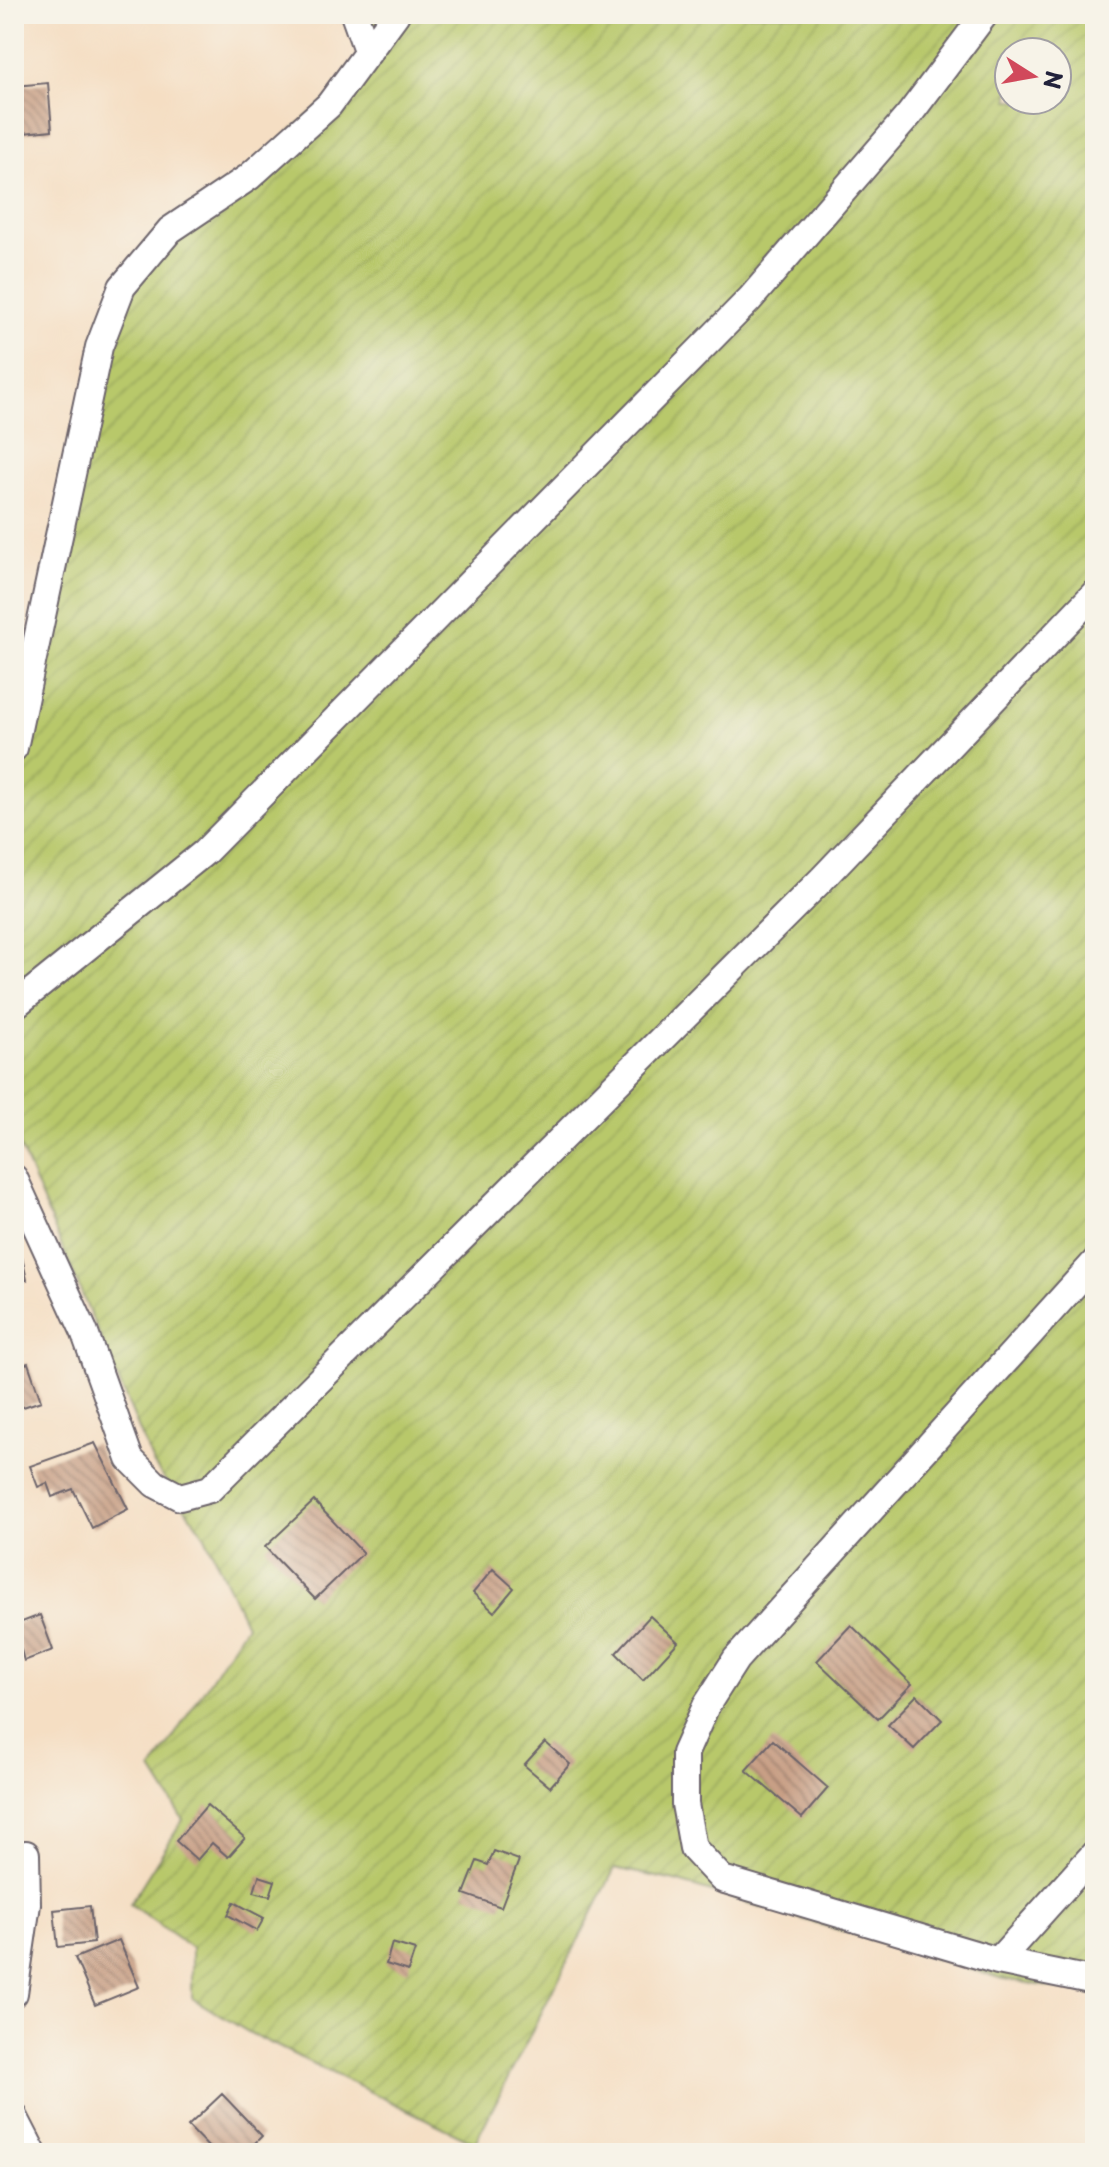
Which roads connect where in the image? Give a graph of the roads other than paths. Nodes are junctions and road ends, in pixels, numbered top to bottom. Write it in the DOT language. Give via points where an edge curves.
graph roads {
  1 [pos="354,14"];
  2 [pos="396,14"];
  3 [pos="985,14"];
  4 [pos="368,53"];
  5 [pos="1095,593"];
  6 [pos="14,656"];
  7 [pos="25,689"];
  8 [pos="14,748"];
  9 [pos="14,1006"];
  10 [pos="14,1178"];
  11 [pos="1095,1262"];
  12 [pos="1095,1853"];
  13 [pos="26,1854"];
  14 [pos="998,1961"];
  15 [pos="1095,1981"];
  16 [pos="14,1993"];
  17 [pos="14,2116"];
  18 [pos="33,2153"];
  1 -- 4 [label="lane"];
  2 -- 4 [label="lane"];
  3 -- 9 [label="lane" via="909,115 750,299 205,852"];
  4 -- 7 [label="lane" via="329,105 249,177 170,230 122,287 99,347"];
  5 -- 10 [label="lane" via="822,879 210,1489 180,1497 155,1484 130,1459 84,1331"];
  6 -- 7 [label="lane"];
  7 -- 8 [label="lane"];
  11 -- 14 [label="lane" via="736,1659 685,1753 685,1804 693,1848 722,1879"];
  12 -- 14 [label="lane"];
  13 -- 16 [label="lane" via="27,1904"];
  14 -- 15 [label="lane"];
  17 -- 18 [label="lane"];
}
